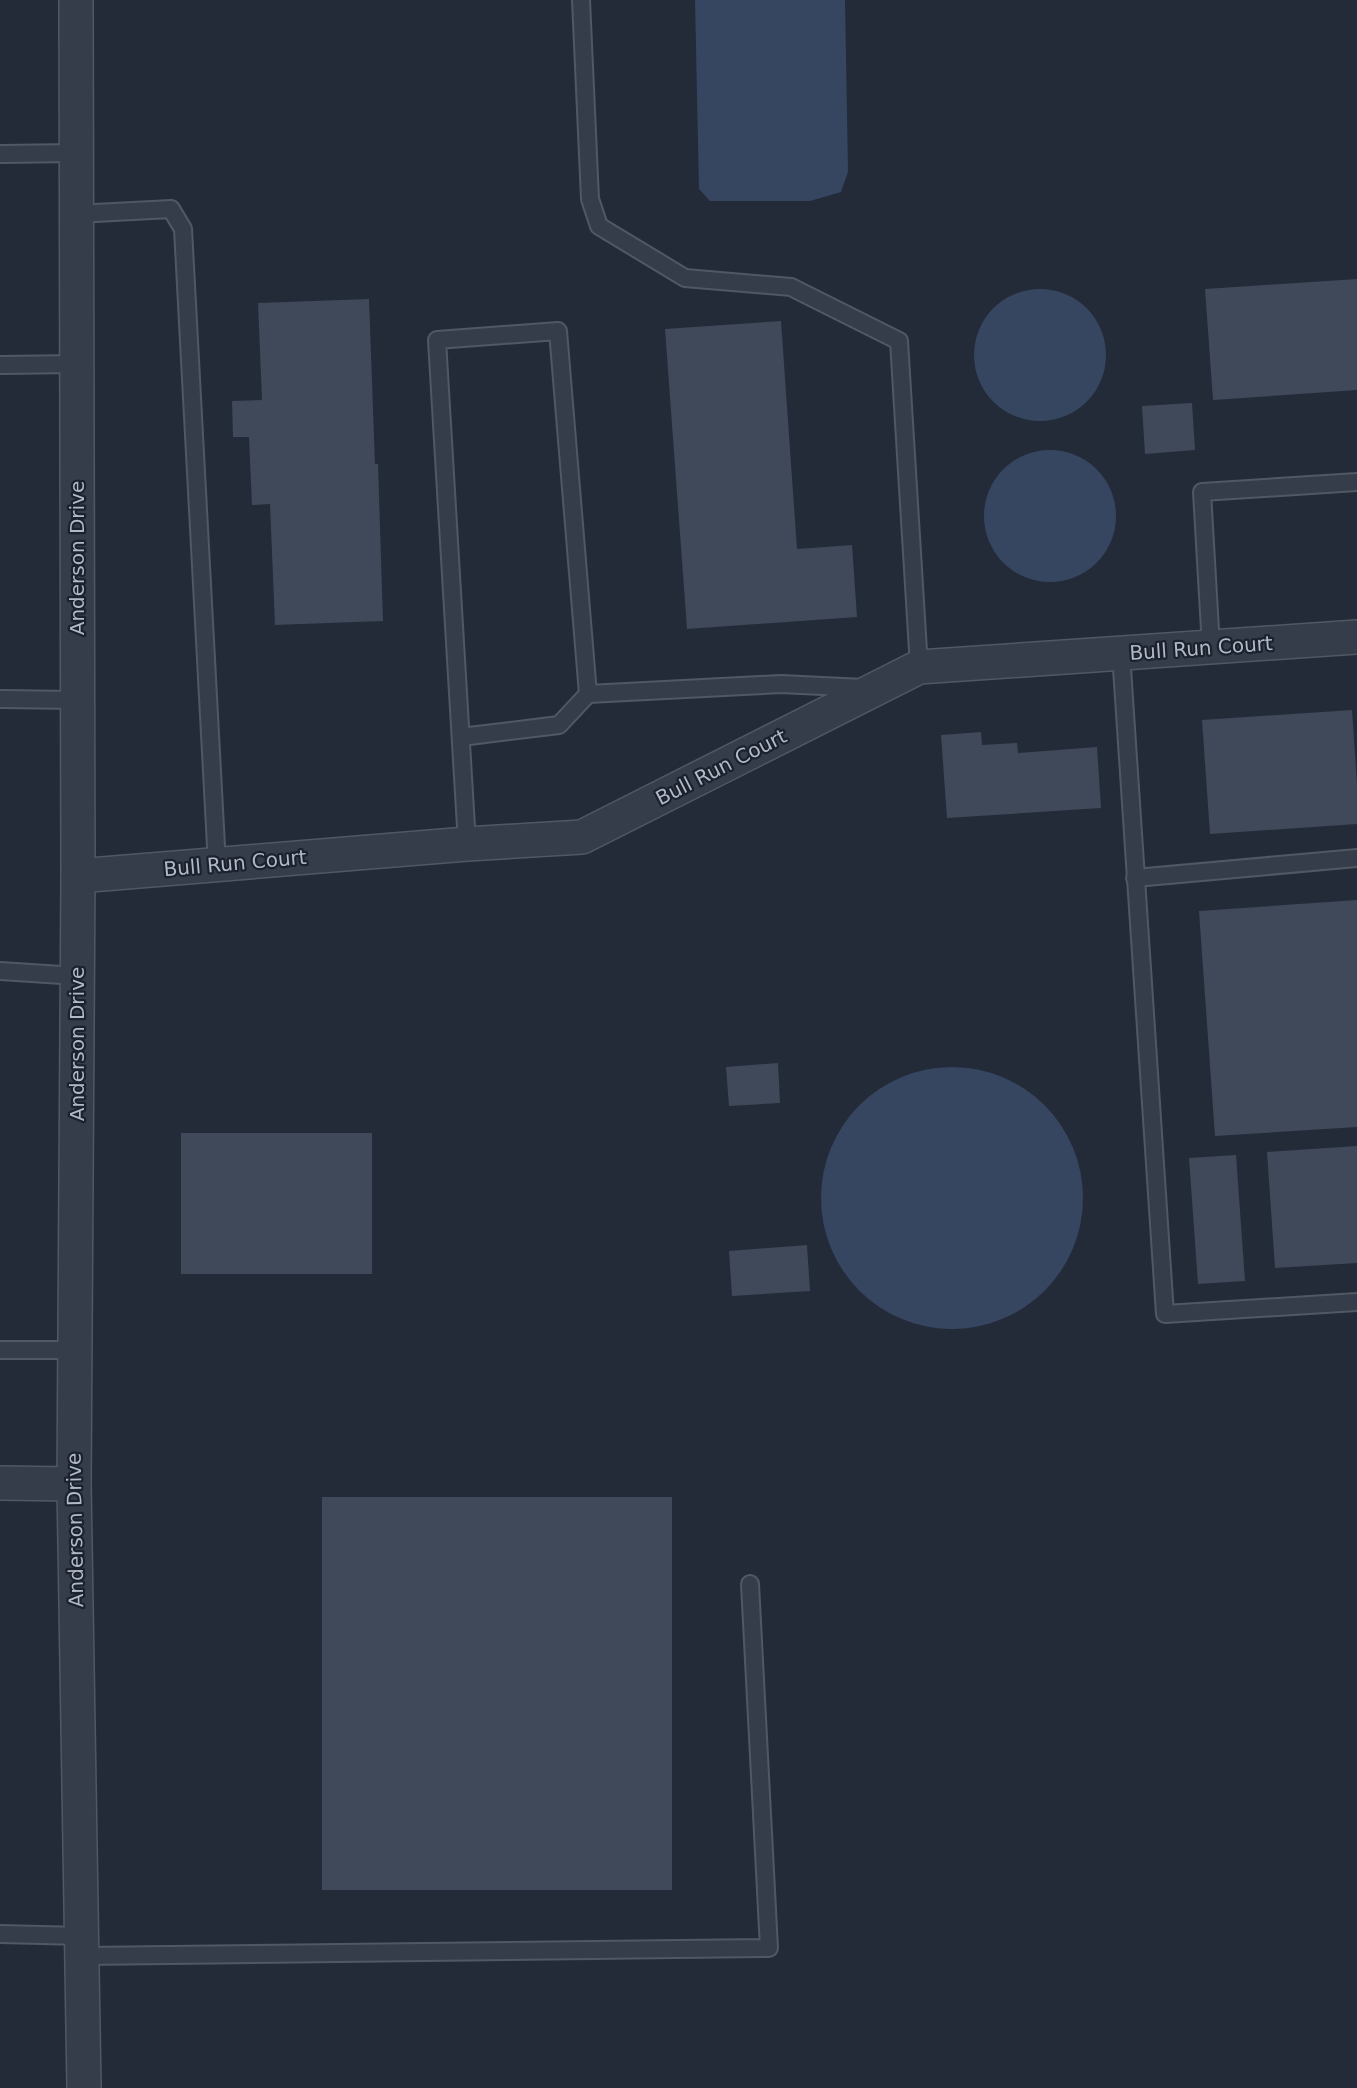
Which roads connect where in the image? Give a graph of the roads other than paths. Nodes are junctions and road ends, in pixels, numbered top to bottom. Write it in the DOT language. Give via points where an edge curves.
graph roads {
  1 [pos="76,0"];
  2 [pos="581,0"];
  3 [pos="76,153"];
  4 [pos="0,154"];
  5 [pos="76,214"];
  6 [pos="77,364"];
  7 [pos="0,365"];
  8 [pos="1357,482"];
  9 [pos="1357,637"];
  10 [pos="1211,647"];
  11 [pos="1121,653"];
  12 [pos="919,667"];
  13 [pos="876,688"];
  14 [pos="588,694"];
  15 [pos="0,699"];
  16 [pos="76,700"];
  17 [pos="461,737"];
  18 [pos="467,844"];
  19 [pos="1357,858"];
  20 [pos="217,865"];
  21 [pos="78,876"];
  22 [pos="1135,878"];
  23 [pos="0,971"];
  24 [pos="77,976"];
  25 [pos="1357,1302"];
  26 [pos="0,1350"];
  27 [pos="75,1350"];
  28 [pos="0,1483"];
  29 [pos="74,1484"];
  30 [pos="750,1584"];
  31 [pos="0,1934"];
  32 [pos="83,1946"];
  33 [pos="84,2088"];
  1 -- 3 [label="street, Anderson Drive"];
  2 -- 12 [label="lane" via="590,199 598,226 685,278 791,287 899,340"];
  3 -- 4 [label="lane"];
  3 -- 5 [label="street, Anderson Drive"];
  5 -- 6 [label="street, Anderson Drive"];
  5 -- 20 [label="lane" via="171,209 183,229"];
  6 -- 7 [label="lane"];
  6 -- 16 [label="street, Anderson Drive"];
  8 -- 10 [label="lane" via="1202,492"];
  9 -- 10 [label="street, Bull Run Court"];
  10 -- 11 [label="street, Bull Run Court"];
  11 -- 12 [label="street, Bull Run Court"];
  11 -- 22 [label="lane"];
  12 -- 13 [label="street, Bull Run Court"];
  13 -- 14 [label="lane" via="781,684"];
  13 -- 18 [label="street, Bull Run Court" via="582,837"];
  14 -- 17 [label="lane" via="559,725"];
  14 -- 17 [label="lane" via="558,331 437,340"];
  15 -- 16 [label="lane"];
  16 -- 21 [label="street, Anderson Drive"];
  17 -- 18 [label="lane"];
  18 -- 20 [label="street, Bull Run Court"];
  19 -- 22 [label="lane"];
  20 -- 21 [label="street, Bull Run Court"];
  21 -- 24 [label="street, Anderson Drive"];
  22 -- 25 [label="lane" via="1165,1314"];
  23 -- 24 [label="lane"];
  24 -- 27 [label="street, Anderson Drive"];
  26 -- 27 [label="lane"];
  27 -- 29 [label="street, Anderson Drive"];
  28 -- 29 [label="street"];
  29 -- 32 [label="street, Anderson Drive"];
  30 -- 32 [label="lane" via="769,1948"];
  31 -- 32 [label="lane"];
  32 -- 33 [label="street, Anderson Drive"];
}
